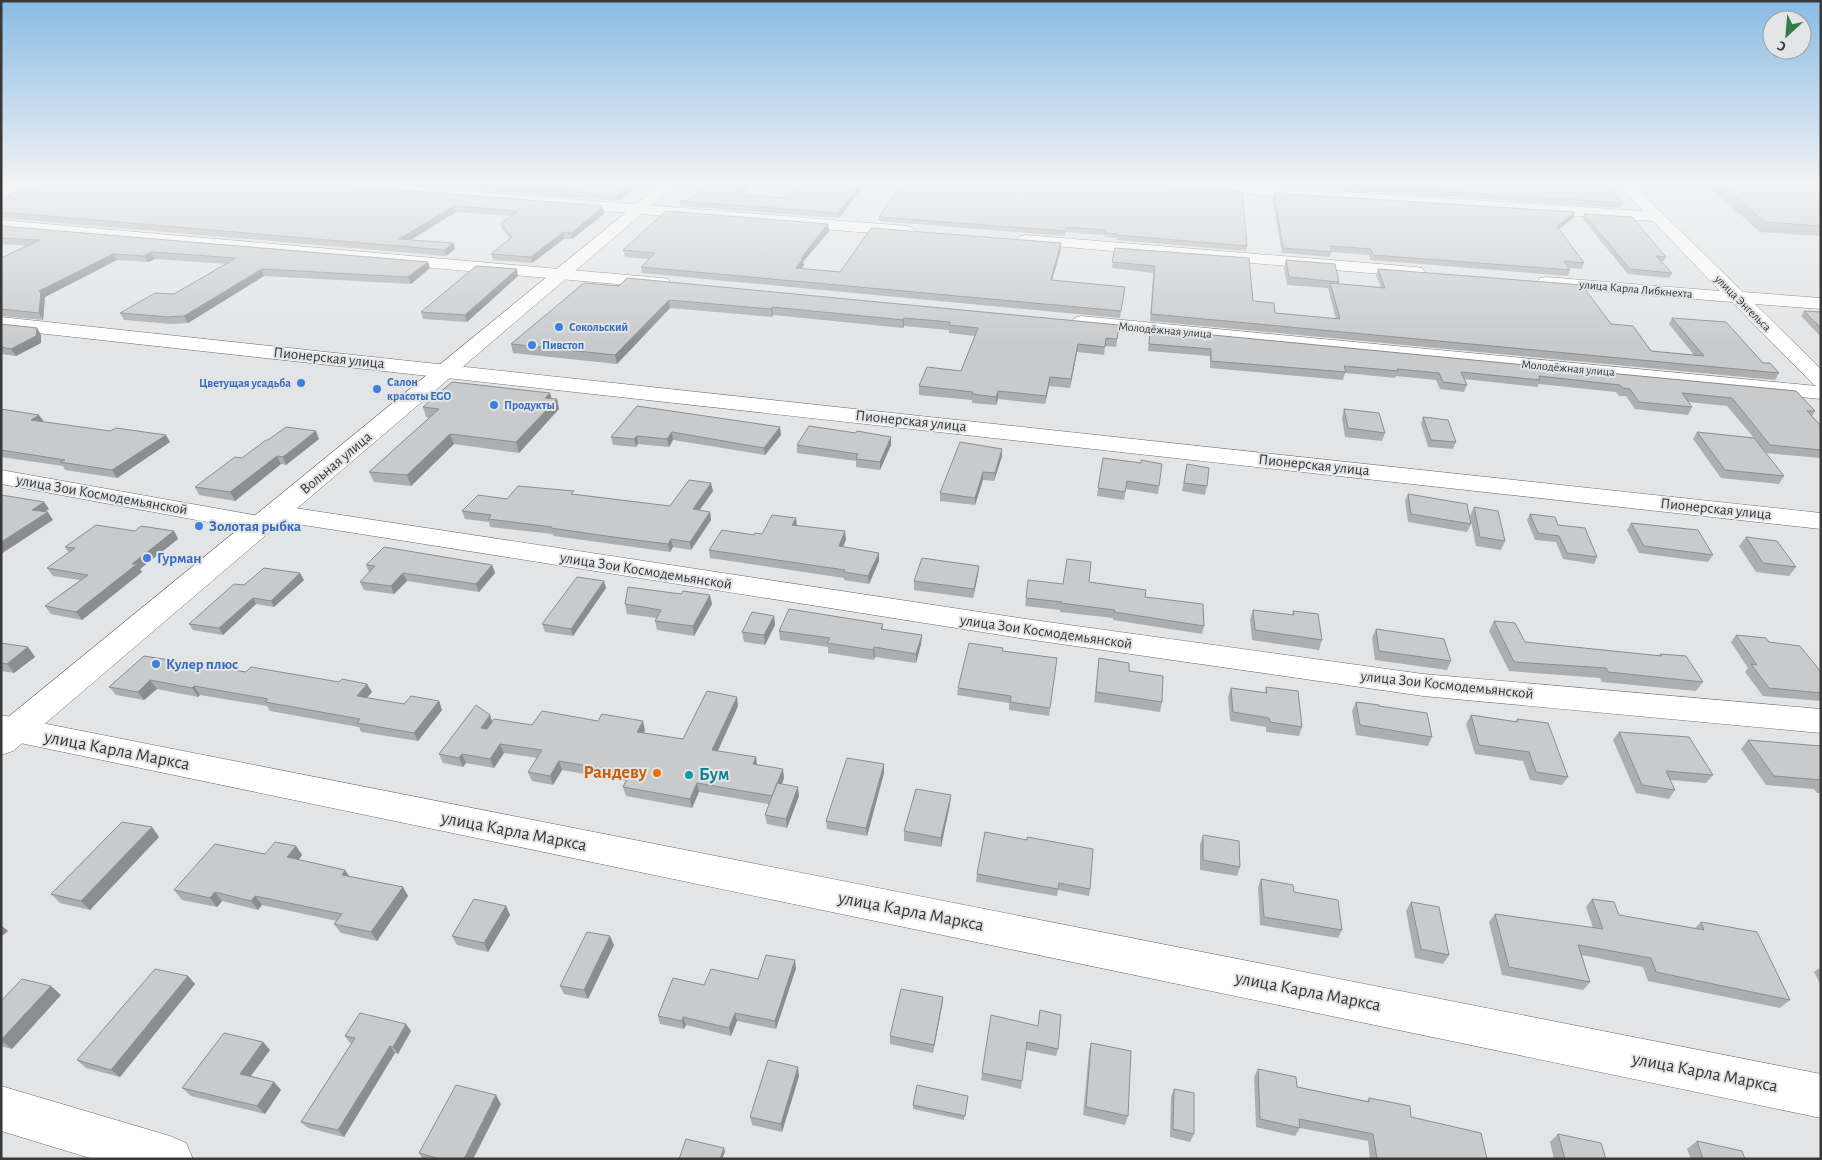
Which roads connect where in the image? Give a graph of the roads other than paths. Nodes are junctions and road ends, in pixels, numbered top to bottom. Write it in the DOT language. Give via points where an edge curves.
graph roads {
  1 [pos="144,237"];
  2 [pos="608,237"];
  3 [pos="1677,237"];
  4 [pos="1006,239"];
  5 [pos="565,273"];
  6 [pos="1432,273"];
  7 [pos="1530,281"];
  8 [pos="674,284"];
  9 [pos="1738,298"];
  10 [pos="1821,304"];
  11 [pos="1062,320"];
  12 [pos="1,323"];
  13 [pos="447,371"];
  14 [pos="1821,381"];
  15 [pos="1821,393"];
  16 [pos="1,477"];
  17 [pos="268,519"];
  18 [pos="1821,521"];
  19 [pos="1821,721"];
  20 [pos="6,733"];
  21 [pos="1821,1096"];
  22 [pos="1,1108"];
  23 [pos="170,1159"];
  1 -- 5 [label="street"];
  2 -- 5 [label="street, Вольная улица"];
  3 -- 9 [label="street, улица Энгельса"];
  4 -- 6 [label="street"];
  5 -- 8 [label="street"];
  5 -- 13 [label="street, Вольная улица"];
  7 -- 9 [label="street, улица Карла Либкнехта"];
  9 -- 10 [label="street, улица Карла Либкнехта"];
  9 -- 14 [label="street, улица Энгельса"];
  11 -- 15 [label="street, Молодёжная улица"];
  12 -- 13 [label="street, Пионерская улица"];
  13 -- 17 [label="street, Вольная улица"];
  13 -- 18 [label="street, Пионерская улица"];
  16 -- 17 [label="street, улица Зои Космодемьянской"];
  17 -- 19 [label="street, улица Зои Космодемьянской" via="1423,685"];
  17 -- 20 [label="street, Вольная улица"];
  20 -- 21 [label="street, улица Карла Маркса"];
  22 -- 23 [label="street"];
}
